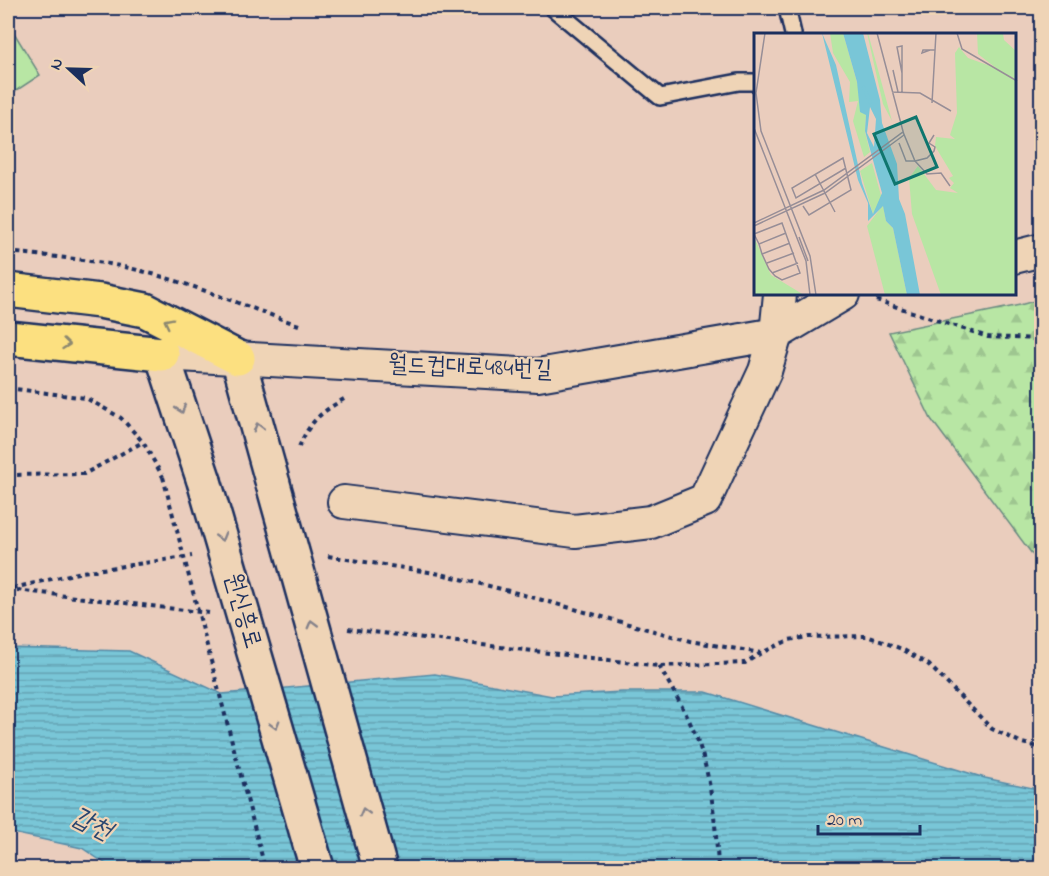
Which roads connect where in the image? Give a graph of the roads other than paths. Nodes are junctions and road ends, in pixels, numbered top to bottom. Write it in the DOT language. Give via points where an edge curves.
graph roads {
  1 [pos="553,8"];
  2 [pos="787,8"];
  3 [pos="793,33"];
  4 [pos="754,82"];
  5 [pos="1041,250"];
  6 [pos="1016,256"];
  7 [pos="8,290"];
  8 [pos="780,296"];
  9 [pos="856,296"];
  10 [pos="776,334"];
  11 [pos="8,338"];
  12 [pos="162,354"];
  13 [pos="238,358"];
  14 [pos="344,502"];
  15 [pos="317,868"];
  16 [pos="380,868"];
  1 -- 4 [label="lane" via="660,97"];
  2 -- 3 [label="lane"];
  5 -- 6 [label="street"];
  13 -- 7 [label="main road, one-way" via="145,310"];
  8 -- 10 [label="street"];
  9 -- 10 [label="street, 월드컵대로484번길"];
  10 -- 13 [label="street, 월드컵대로484번길" via="538,375"];
  10 -- 14 [label="street" via="765,371 705,500 651,522 575,531"];
  11 -- 12 [label="main road, one-way"];
  12 -- 13 [label="street, 월드컵대로484번길"];
  12 -- 15 [label="street, 원신흥로, one-way, bridge" via="204,481"];
  16 -- 13 [label="street, one-way, bridge"];
}
